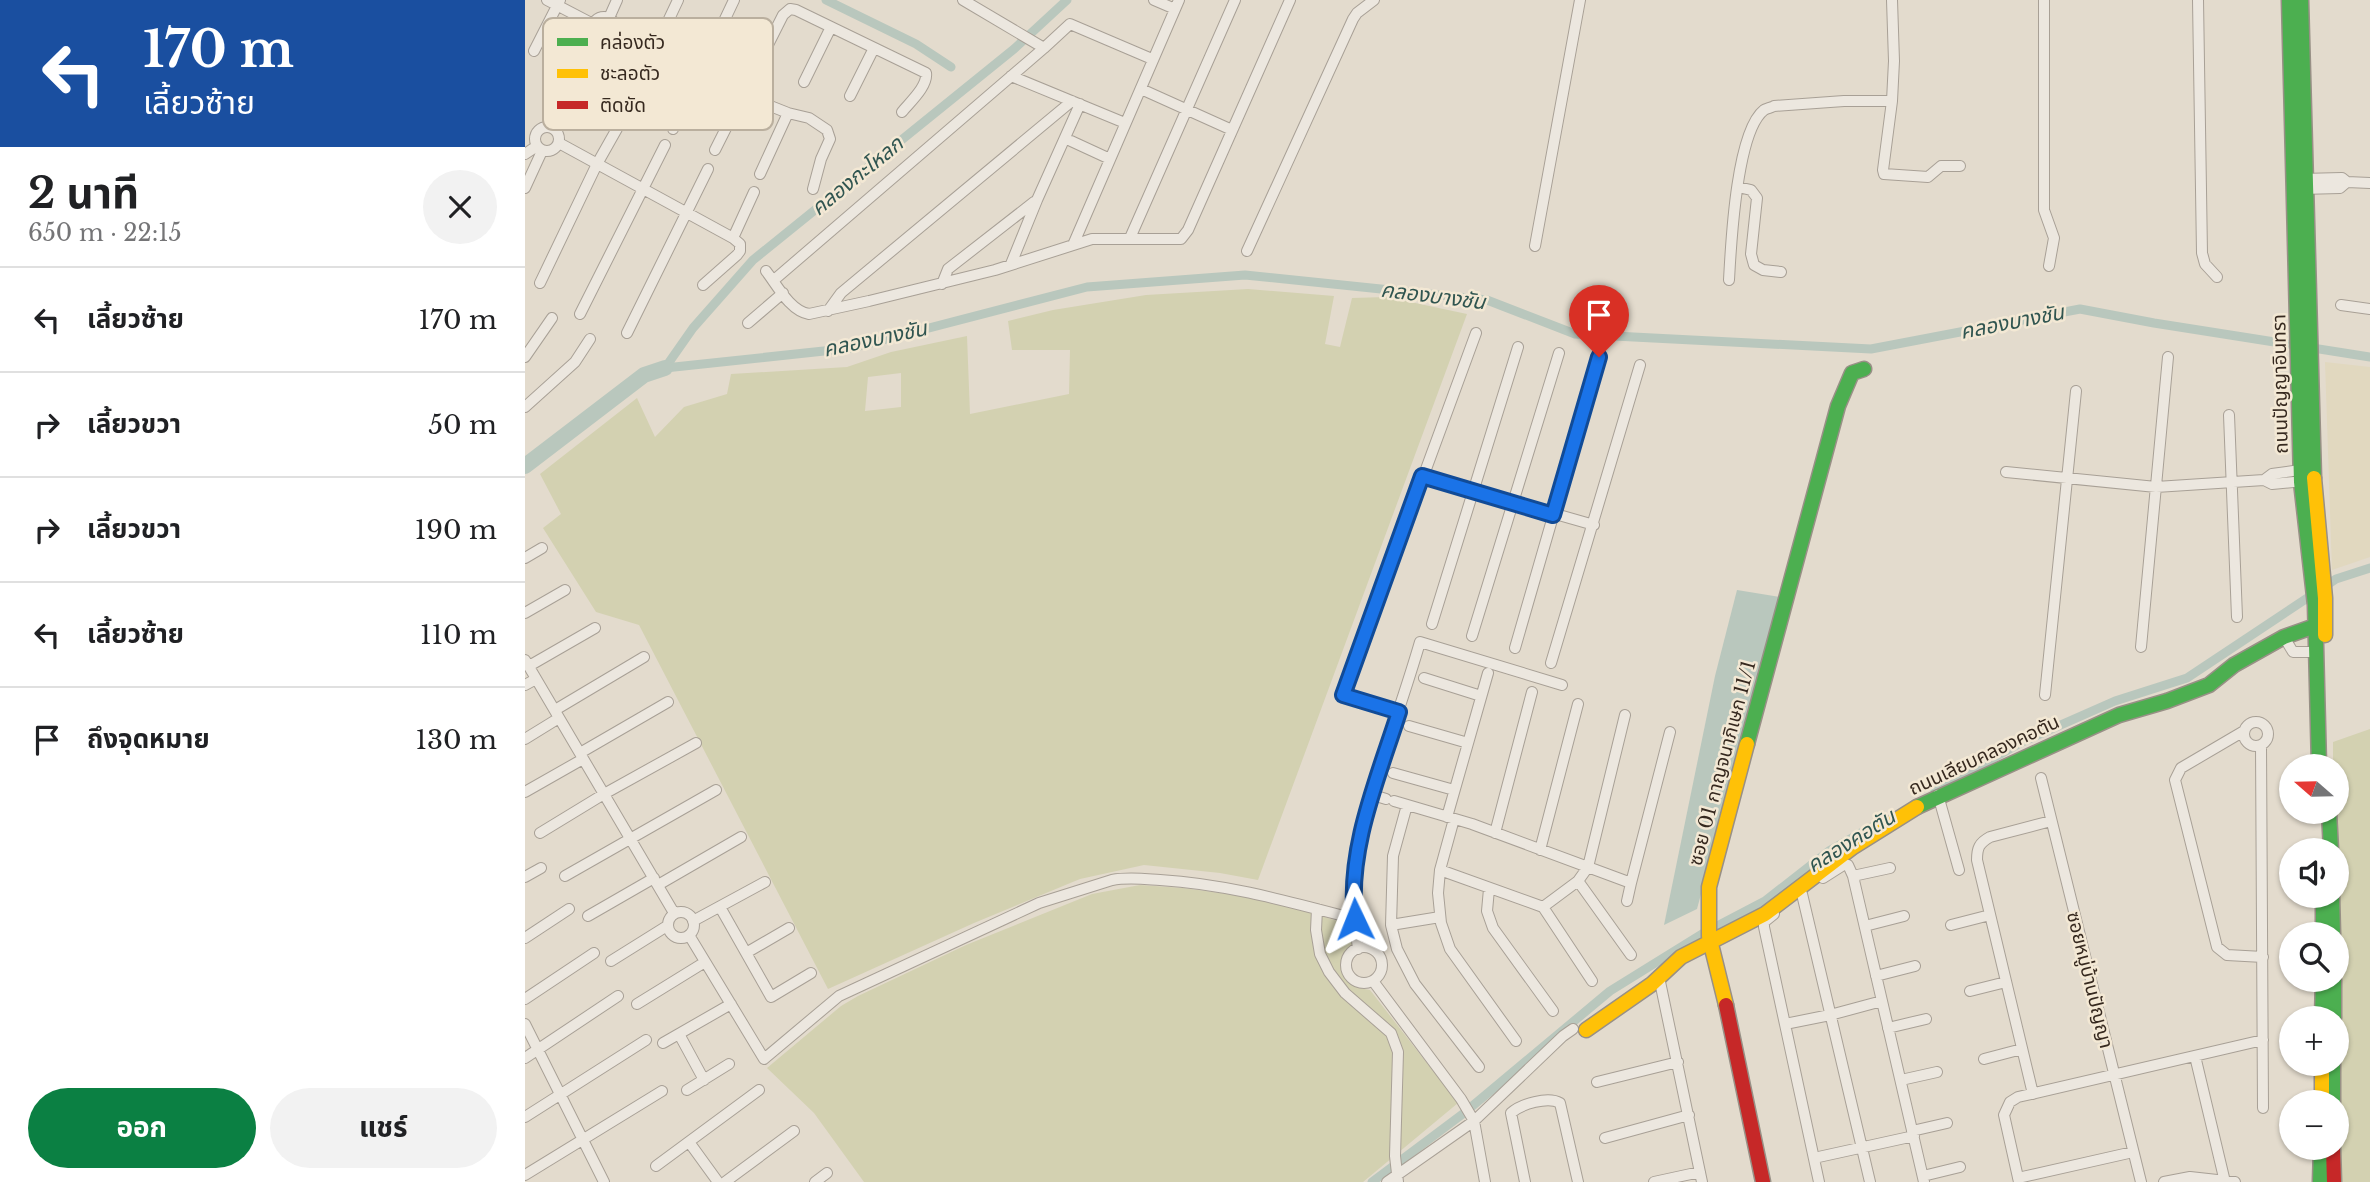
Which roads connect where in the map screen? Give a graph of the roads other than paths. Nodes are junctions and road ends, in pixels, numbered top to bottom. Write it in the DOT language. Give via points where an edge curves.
graph roads {
  1 [pos="547,0"];
  2 [pos="617,0"];
  3 [pos="678,0"];
  4 [pos="734,0"];
  5 [pos="963,0"];
  6 [pos="1154,0"];
  7 [pos="1235,0"];
  8 [pos="1290,0"];
  9 [pos="1374,0"];
  10 [pos="1580,0"];
  11 [pos="1892,0"];
  12 [pos="2044,0"];
  13 [pos="2198,0"];
  14 [pos="2289,0"];
  15 [pos="2301,0"];
  16 [pos="559,3"];
  17 [pos="1177,5"];
  18 [pos="583,18"];
  19 [pos="600,18"];
  20 [pos="609,18"];
  21 [pos="670,18"];
  22 [pos="725,18"];
  23 [pos="831,27"];
  24 [pos="543,34"];
  25 [pos="773,34"];
  26 [pos="1041,46"];
  27 [pos="874,48"];
  28 [pos="534,51"];
  29 [pos="1152,59"];
  30 [pos="1011,76"];
  31 [pos="804,82"];
  32 [pos="1141,89"];
  33 [pos="850,96"];
  34 [pos="1892,101"];
  35 [pos="1076,103"];
  36 [pos="773,107"];
  37 [pos="1186,110"];
  38 [pos="902,112"];
  39 [pos="787,113"];
  40 [pos="1125,122"];
  41 [pos="543,128"];
  42 [pos="555,130"];
  43 [pos="616,130"];
  44 [pos="725,130"];
  45 [pos="1232,130"];
  46 [pos="1071,141"];
  47 [pos="559,143"];
  48 [pos="665,145"];
  49 [pos="539,148"];
  50 [pos="715,150"];
  51 [pos="525,153"];
  52 [pos="1110,159"];
  53 [pos="597,164"];
  54 [pos="1960,166"];
  55 [pos="708,169"];
  56 [pos="760,174"];
  57 [pos="2370,183"];
  58 [pos="2301,184"];
  59 [pos="1738,187"];
  60 [pos="525,188"];
  61 [pos="643,188"];
  62 [pos="813,189"];
  63 [pos="754,192"];
  64 [pos="1037,200"];
  65 [pos="686,213"];
  66 [pos="733,237"];
  67 [pos="1130,238"];
  68 [pos="1073,245"];
  69 [pos="1535,246"];
  70 [pos="1247,251"];
  71 [pos="1011,264"];
  72 [pos="2049,266"];
  73 [pos="766,271"];
  74 [pos="1781,272"];
  75 [pos="2217,277"];
  76 [pos="774,280"];
  77 [pos="1729,280"];
  78 [pos="540,283"];
  79 [pos="942,284"];
  80 [pos="703,285"];
  81 [pos="783,293"];
  82 [pos="2341,305"];
  83 [pos="2370,309"];
  84 [pos="828,311"];
  85 [pos="580,314"];
  86 [pos="552,318"];
  87 [pos="748,323"];
  88 [pos="627,333"];
  89 [pos="1476,333"];
  90 [pos="590,339"];
  91 [pos="1518,347"];
  92 [pos="1559,353"];
  93 [pos="525,357"];
  94 [pos="1599,357"];
  95 [pos="2168,357"];
  96 [pos="1640,365"];
  97 [pos="1864,369"];
  98 [pos="2076,391"];
  99 [pos="525,407"];
  100 [pos="2228,415"];
  101 [pos="2006,472"];
  102 [pos="2308,475"];
  103 [pos="1422,476"];
  104 [pos="2067,478"];
  105 [pos="2231,481"];
  106 [pos="2156,487"];
  107 [pos="1473,492"];
  108 [pos="1512,503"];
  109 [pos="1553,515"];
  110 [pos="1594,525"];
  111 [pos="542,548"];
  112 [pos="525,558"];
  113 [pos="565,590"];
  114 [pos="2320,601"];
  115 [pos="525,613"];
  116 [pos="2237,617"];
  117 [pos="1432,624"];
  118 [pos="2315,626"];
  119 [pos="595,628"];
  120 [pos="1472,636"];
  121 [pos="2284,637"];
  122 [pos="2141,647"];
  123 [pos="1515,648"];
  124 [pos="2316,652"];
  125 [pos="644,657"];
  126 [pos="527,663"];
  127 [pos="1551,663"];
  128 [pos="1487,673"];
  129 [pos="536,678"];
  130 [pos="1423,678"];
  131 [pos="525,685"];
  132 [pos="1562,685"];
  133 [pos="1532,692"];
  134 [pos="2045,695"];
  135 [pos="1481,696"];
  136 [pos="669,702"];
  137 [pos="1578,704"];
  138 [pos="1399,712"];
  139 [pos="557,714"];
  140 [pos="1625,715"];
  141 [pos="2322,722"];
  142 [pos="1409,726"];
  143 [pos="2244,731"];
  144 [pos="1670,732"];
  145 [pos="525,739"];
  146 [pos="696,743"];
  147 [pos="1468,743"];
  148 [pos="2261,745"];
  149 [pos="2320,754"];
  150 [pos="2326,754"];
  151 [pos="582,756"];
  152 [pos="1393,773"];
  153 [pos="2041,778"];
  154 [pos="716,790"];
  155 [pos="1454,790"];
  156 [pos="525,792"];
  157 [pos="604,794"];
  158 [pos="1373,795"];
  159 [pos="1938,795"];
  160 [pos="1407,805"];
  161 [pos="1451,818"];
  162 [pos="2052,821"];
  163 [pos="540,833"];
  164 [pos="1495,833"];
  165 [pos="741,837"];
  166 [pos="631,839"];
  167 [pos="1540,850"];
  168 [pos="541,867"];
  169 [pos="1587,867"];
  170 [pos="1890,868"];
  171 [pos="1440,870"];
  172 [pos="1959,870"];
  173 [pos="565,876"];
  174 [pos="1853,876"];
  175 [pos="525,877"];
  176 [pos="765,881"];
  177 [pos="1578,881"];
  178 [pos="656,882"];
  179 [pos="1631,883"];
  180 [pos="1489,889"];
  181 [pos="1802,894"];
  182 [pos="1627,901"];
  183 [pos="720,907"];
  184 [pos="1543,907"];
  185 [pos="569,909"];
  186 [pos="1317,909"];
  187 [pos="674,913"];
  188 [pos="1990,915"];
  189 [pos="588,916"];
  190 [pos="1904,916"];
  191 [pos="1440,917"];
  192 [pos="1355,919"];
  193 [pos="693,921"];
  194 [pos="1391,925"];
  195 [pos="1951,925"];
  196 [pos="667,926"];
  197 [pos="1865,926"];
  198 [pos="789,928"];
  199 [pos="1709,933"];
  200 [pos="689,935"];
  201 [pos="525,938"];
  202 [pos="1358,948"];
  203 [pos="594,953"];
  204 [pos="746,953"];
  205 [pos="1632,954"];
  206 [pos="2263,957"];
  207 [pos="611,961"];
  208 [pos="705,962"];
  209 [pos="1915,966"];
  210 [pos="811,973"];
  211 [pos="1876,976"];
  212 [pos="1659,977"];
  213 [pos="1373,981"];
  214 [pos="1592,981"];
  215 [pos="2006,982"];
  216 [pos="1970,991"];
  217 [pos="618,996"];
  218 [pos="525,999"];
  219 [pos="1882,1001"];
  220 [pos="637,1004"];
  221 [pos="730,1004"];
  222 [pos="1553,1011"];
  223 [pos="1831,1015"];
  224 [pos="1926,1019"];
  225 [pos="525,1024"];
  226 [pos="1785,1024"];
  227 [pos="1888,1028"];
  228 [pos="1579,1030"];
  229 [pos="679,1034"];
  230 [pos="646,1040"];
  231 [pos="2263,1040"];
  232 [pos="1516,1041"];
  233 [pos="663,1043"];
  234 [pos="2022,1049"];
  235 [pos="539,1050"];
  236 [pos="2196,1056"];
  237 [pos="525,1058"];
  238 [pos="1984,1059"];
  239 [pos="1678,1062"];
  240 [pos="729,1064"];
  241 [pos="1479,1068"];
  242 [pos="1937,1072"];
  243 [pos="2113,1074"];
  244 [pos="704,1080"];
  245 [pos="1901,1080"];
  246 [pos="1597,1082"];
  247 [pos="687,1090"];
  248 [pos="759,1090"];
  249 [pos="662,1091"];
  250 [pos="562,1094"];
  251 [pos="2033,1094"];
  252 [pos="2263,1108"];
  253 [pos="1689,1115"];
  254 [pos="525,1117"];
  255 [pos="1472,1118"];
  256 [pos="1947,1123"];
  257 [pos="794,1131"];
  258 [pos="1913,1134"];
  259 [pos="1605,1138"];
  260 [pos="584,1139"];
  261 [pos="689,1142"];
  262 [pos="1862,1148"];
  263 [pos="2133,1152"];
  264 [pos="1814,1157"];
  265 [pos="2324,1160"];
  266 [pos="2331,1160"];
  267 [pos="656,1166"];
  268 [pos="1960,1167"];
  269 [pos="827,1174"];
  270 [pos="525,1175"];
  271 [pos="1397,1175"];
  272 [pos="1701,1177"];
  273 [pos="1924,1179"];
  274 [pos="2019,1180"];
  275 [pos="2228,1181"];
  276 [pos="2328,1181"];
  277 [pos="604,1182"];
  278 [pos="718,1182"];
  279 [pos="725,1182"];
  280 [pos="815,1182"];
  281 [pos="1387,1182"];
  282 [pos="1485,1182"];
  283 [pos="1525,1182"];
  284 [pos="1578,1182"];
  285 [pos="1654,1182"];
  286 [pos="1763,1182"];
  287 [pos="1819,1182"];
  288 [pos="1870,1182"];
  289 [pos="2141,1182"];
  290 [pos="2164,1182"];
  1 -- 16 [label="street"];
  2 -- 20 [label="street"];
  3 -- 21 [label="street"];
  4 -- 22 [label="street"];
  5 -- 26 [label="street"];
  6 -- 17 [label="street"];
  7 -- 37 [label="street"];
  8 -- 45 [label="street"];
  9 -- 70 [label="street" via="1353,19"];
  10 -- 69 [label="street"];
  11 -- 34 [label="street"];
  12 -- 72 [label="street" via="2044,210 2053,238"];
  13 -- 75 [label="street" via="2202,253"];
  14 -- 58 [label="street, ถนนปัญญาอินทรา"];
  15 -- 58 [label="street, ถนนปัญญาอินทรา"];
  16 -- 18 [label="street"];
  17 -- 29 [label="street"];
  19 -- 20 [label="street"];
  23 -- 25 [label="street" via="790,9"];
  23 -- 27 [label="street"];
  23 -- 31 [label="street"];
  24 -- 28 [label="street"];
  26 -- 29 [label="street" via="1070,24"];
  26 -- 30 [label="street"];
  27 -- 33 [label="street"];
  27 -- 38 [label="street" via="927,75"];
  29 -- 32 [label="street"];
  30 -- 35 [label="street"];
  30 -- 76 [label="street"];
  32 -- 37 [label="street"];
  32 -- 40 [label="street"];
  34 -- 54 [label="street" via="1884,174 1928,177 1941,166"];
  34 -- 59 [label="street" via="1795,103 1764,110 1745,146"];
  35 -- 40 [label="street"];
  35 -- 64 [label="street"];
  35 -- 84 [label="street" via="841,293"];
  36 -- 39 [label="street"];
  37 -- 45 [label="street"];
  37 -- 67 [label="street"];
  39 -- 56 [label="street"];
  39 -- 62 [label="street" via="815,121 830,134"];
  40 -- 52 [label="street"];
  41 -- 49 [label="street" via="535,138"];
  42 -- 47 [label="street"];
  43 -- 53 [label="street"];
  44 -- 50 [label="street"];
  45 -- 67 [label="street" via="1184,236 1177,240"];
  46 -- 52 [label="street"];
  47 -- 49 [label="street" via="554,150"];
  47 -- 53 [label="street"];
  48 -- 61 [label="street"];
  49 -- 51 [label="street"];
  49 -- 60 [label="street"];
  52 -- 68 [label="street"];
  53 -- 61 [label="street"];
  53 -- 78 [label="street"];
  55 -- 65 [label="street"];
  57 -- 58 [label="street" via="2342,178"];
  58 -- 102 [label="street, ถนนปัญญาอินทรา"];
  59 -- 74 [label="street" via="1751,190 1757,198 1754,265"];
  59 -- 77 [label="street"];
  61 -- 65 [label="street"];
  61 -- 85 [label="street"];
  63 -- 66 [label="street"];
  64 -- 71 [label="street"];
  64 -- 79 [label="street" via="949,269"];
  65 -- 66 [label="street"];
  65 -- 88 [label="street"];
  66 -- 80 [label="street" via="740,251"];
  67 -- 68 [label="street" via="1092,239"];
  68 -- 71 [label="street"];
  71 -- 79 [label="street"];
  73 -- 76 [label="street"];
  76 -- 81 [label="street"];
  79 -- 84 [label="street"];
  81 -- 84 [label="street" via="803,313"];
  81 -- 87 [label="street"];
  82 -- 83 [label="street"];
  86 -- 93 [label="street"];
  89 -- 103 [label="street"];
  90 -- 99 [label="street" via="568,369"];
  91 -- 107 [label="street"];
  92 -- 108 [label="street"];
  94 -- 109 [label="street"];
  95 -- 106 [label="street"];
  96 -- 110 [label="street"];
  97 -- 199 [label="street, ซอย 01 กาญจนาภิเษก 11/1" via="1852,373 1846,383 1822,461 1709,887"];
  98 -- 104 [label="street"];
  100 -- 105 [label="street"];
  101 -- 104 [label="street"];
  102 -- 105 [label="street" via="2272,484"];
  102 -- 114 [label="street, ถนนปัญญาอินทรา"];
  103 -- 107 [label="street"];
  103 -- 138 [label="street" via="1343,695"];
  104 -- 106 [label="street"];
  104 -- 134 [label="street"];
  105 -- 106 [label="street"];
  105 -- 116 [label="street"];
  106 -- 122 [label="street"];
  107 -- 108 [label="street"];
  107 -- 117 [label="street"];
  108 -- 109 [label="street"];
  108 -- 120 [label="street"];
  109 -- 110 [label="street"];
  109 -- 123 [label="street"];
  110 -- 127 [label="street"];
  111 -- 112 [label="street"];
  113 -- 115 [label="street"];
  114 -- 118 [label="street, ถนนปัญญาอินทรา"];
  114 -- 141 [label="street, ถนนปัญญาอินทรา"];
  118 -- 121 [label="street, ถนนเลียบคลองคอตัน"];
  118 -- 124 [label="street, ถนนปัญญาอินทรา"];
  119 -- 126 [label="street"];
  121 -- 124 [label="street" via="2293,652"];
  121 -- 159 [label="street, ถนนเลียบคลองคอตัน" via="2209,685 2119,715"];
  124 -- 141 [label="street, ถนนปัญญาอินทรา"];
  125 -- 139 [label="street"];
  126 -- 129 [label="street"];
  128 -- 135 [label="street"];
  129 -- 131 [label="street"];
  129 -- 139 [label="street"];
  130 -- 135 [label="street"];
  132 -- 138 [label="street" via="1420,642"];
  133 -- 164 [label="street"];
  135 -- 147 [label="street"];
  136 -- 151 [label="street"];
  137 -- 167 [label="street"];
  138 -- 158 [label="street"];
  139 -- 145 [label="street"];
  139 -- 151 [label="street"];
  140 -- 169 [label="street"];
  141 -- 149 [label="street, ถนนปัญญาอินทรา"];
  141 -- 150 [label="street, ถนนปัญญาอินทรา"];
  142 -- 147 [label="street"];
  143 -- 148 [label="street" via="2246,743"];
  143 -- 148 [label="street" via="2252,722 2263,725 2268,736"];
  143 -- 206 [label="street" via="2181,768 2175,780 2217,947 2227,955"];
  144 -- 179 [label="street"];
  146 -- 157 [label="street"];
  147 -- 155 [label="street"];
  148 -- 206 [label="street"];
  151 -- 156 [label="street"];
  151 -- 157 [label="street"];
  152 -- 155 [label="street"];
  153 -- 162 [label="street, ซอยหมู่บ้านปัญญา"];
  154 -- 166 [label="street"];
  155 -- 161 [label="street"];
  157 -- 163 [label="street"];
  157 -- 166 [label="street"];
  158 -- 160 [label="street"];
  158 -- 192 [label="street" via="1354,865"];
  159 -- 172 [label="street"];
  159 -- 199 [label="street, ถนนเลียบคลองคอตัน" via="1853,847 1765,914"];
  160 -- 161 [label="street"];
  160 -- 194 [label="street" via="1393,856"];
  161 -- 164 [label="street"];
  161 -- 171 [label="street"];
  162 -- 188 [label="street" via="1981,842 1977,860"];
  162 -- 243 [label="street, ซอยหมู่บ้านปัญญา"];
  164 -- 167 [label="street"];
  165 -- 178 [label="street"];
  166 -- 173 [label="street"];
  166 -- 178 [label="street"];
  167 -- 169 [label="street"];
  168 -- 175 [label="street"];
  169 -- 177 [label="street"];
  169 -- 179 [label="street"];
  170 -- 174 [label="street"];
  171 -- 180 [label="street"];
  171 -- 191 [label="street"];
  174 -- 181 [label="street" via="1844,864"];
  174 -- 197 [label="street"];
  176 -- 183 [label="street"];
  177 -- 184 [label="street"];
  177 -- 205 [label="street"];
  178 -- 187 [label="street"];
  178 -- 189 [label="street"];
  179 -- 182 [label="street"];
  180 -- 184 [label="street"];
  180 -- 222 [label="street" via="1487,911 1493,928"];
  181 -- 223 [label="street"];
  181 -- 226 [label="street" via="1763,924"];
  183 -- 193 [label="street"];
  183 -- 204 [label="street"];
  184 -- 214 [label="street"];
  185 -- 201 [label="street"];
  186 -- 192 [label="street"];
  186 -- 221 [label="street" via="1260,893 1118,879 1039,902 839,996 764,1059"];
  186 -- 271 [label="street" via="1320,954 1329,972 1345,993 1391,1033 1398,1052"];
  187 -- 193 [label="street" via="685,912"];
  187 -- 196 [label="street"];
  188 -- 195 [label="street"];
  188 -- 215 [label="street"];
  190 -- 197 [label="street"];
  191 -- 194 [label="street"];
  191 -- 232 [label="street" via="1450,949"];
  192 -- 202 [label="street"];
  193 -- 200 [label="street"];
  194 -- 241 [label="street" via="1415,984"];
  196 -- 200 [label="street" via="675,937"];
  196 -- 207 [label="street"];
  197 -- 211 [label="street"];
  198 -- 204 [label="street"];
  199 -- 212 [label="street, ถนนเลียบคลองคอตัน"];
  199 -- 286 [label="street, ซอย 01 กาญจนาภิเษก 11/1"];
  200 -- 208 [label="street"];
  202 -- 213 [label="street" via="1378,954 1382,969"];
  202 -- 213 [label="street" via="1346,964 1348,973 1354,981"];
  203 -- 218 [label="street"];
  204 -- 210 [label="street" via="771,997"];
  206 -- 231 [label="street"];
  208 -- 220 [label="street"];
  208 -- 221 [label="street"];
  209 -- 211 [label="street"];
  211 -- 219 [label="street"];
  212 -- 228 [label="street, ถนนเลียบคลองคอตัน"];
  212 -- 239 [label="street"];
  213 -- 255 [label="street"];
  215 -- 216 [label="street"];
  215 -- 234 [label="street"];
  217 -- 235 [label="street"];
  219 -- 223 [label="street"];
  219 -- 227 [label="street"];
  221 -- 229 [label="street"];
  223 -- 226 [label="street"];
  223 -- 262 [label="street"];
  224 -- 227 [label="street"];
  225 -- 235 [label="street"];
  226 -- 264 [label="street"];
  227 -- 245 [label="street"];
  228 -- 255 [label="street, ถนนเลียบคลองคอตัน" via="1563,1036"];
  229 -- 233 [label="street"];
  229 -- 244 [label="street"];
  230 -- 250 [label="street"];
  231 -- 236 [label="street"];
  231 -- 252 [label="street"];
  234 -- 238 [label="street"];
  234 -- 251 [label="street"];
  235 -- 237 [label="street"];
  235 -- 250 [label="street"];
  236 -- 243 [label="street"];
  236 -- 275 [label="street"];
  239 -- 246 [label="street"];
  239 -- 253 [label="street"];
  240 -- 244 [label="street"];
  242 -- 245 [label="street"];
  243 -- 251 [label="street"];
  243 -- 263 [label="street, ซอยหมู่บ้านปัญญา"];
  244 -- 247 [label="street"];
  245 -- 258 [label="street"];
  248 -- 261 [label="street"];
  249 -- 260 [label="street"];
  250 -- 254 [label="street"];
  250 -- 260 [label="street"];
  251 -- 274 [label="street" via="2010,1102 2004,1115"];
  253 -- 259 [label="street"];
  253 -- 272 [label="street"];
  255 -- 271 [label="street, ถนนเลียบคลองคอตัน"];
  255 -- 282 [label="street"];
  256 -- 258 [label="street"];
  257 -- 279 [label="street"];
  258 -- 262 [label="street"];
  258 -- 273 [label="street"];
  260 -- 270 [label="street"];
  260 -- 277 [label="street"];
  261 -- 267 [label="street"];
  261 -- 278 [label="street"];
  262 -- 264 [label="street"];
  262 -- 288 [label="street"];
  263 -- 274 [label="street"];
  263 -- 289 [label="street, ซอยหมู่บ้านปัญญา"];
  264 -- 287 [label="street"];
  265 -- 276 [label="street"];
  266 -- 276 [label="street"];
  268 -- 273 [label="street"];
  269 -- 280 [label="street"];
  271 -- 281 [label="street, ถนนเลียบคลองคอตัน"];
  272 -- 285 [label="street"];
  275 -- 290 [label="street" via="2190,1177"];
  283 -- 284 [label="street" via="1511,1113 1553,1100 1560,1103"];
}
